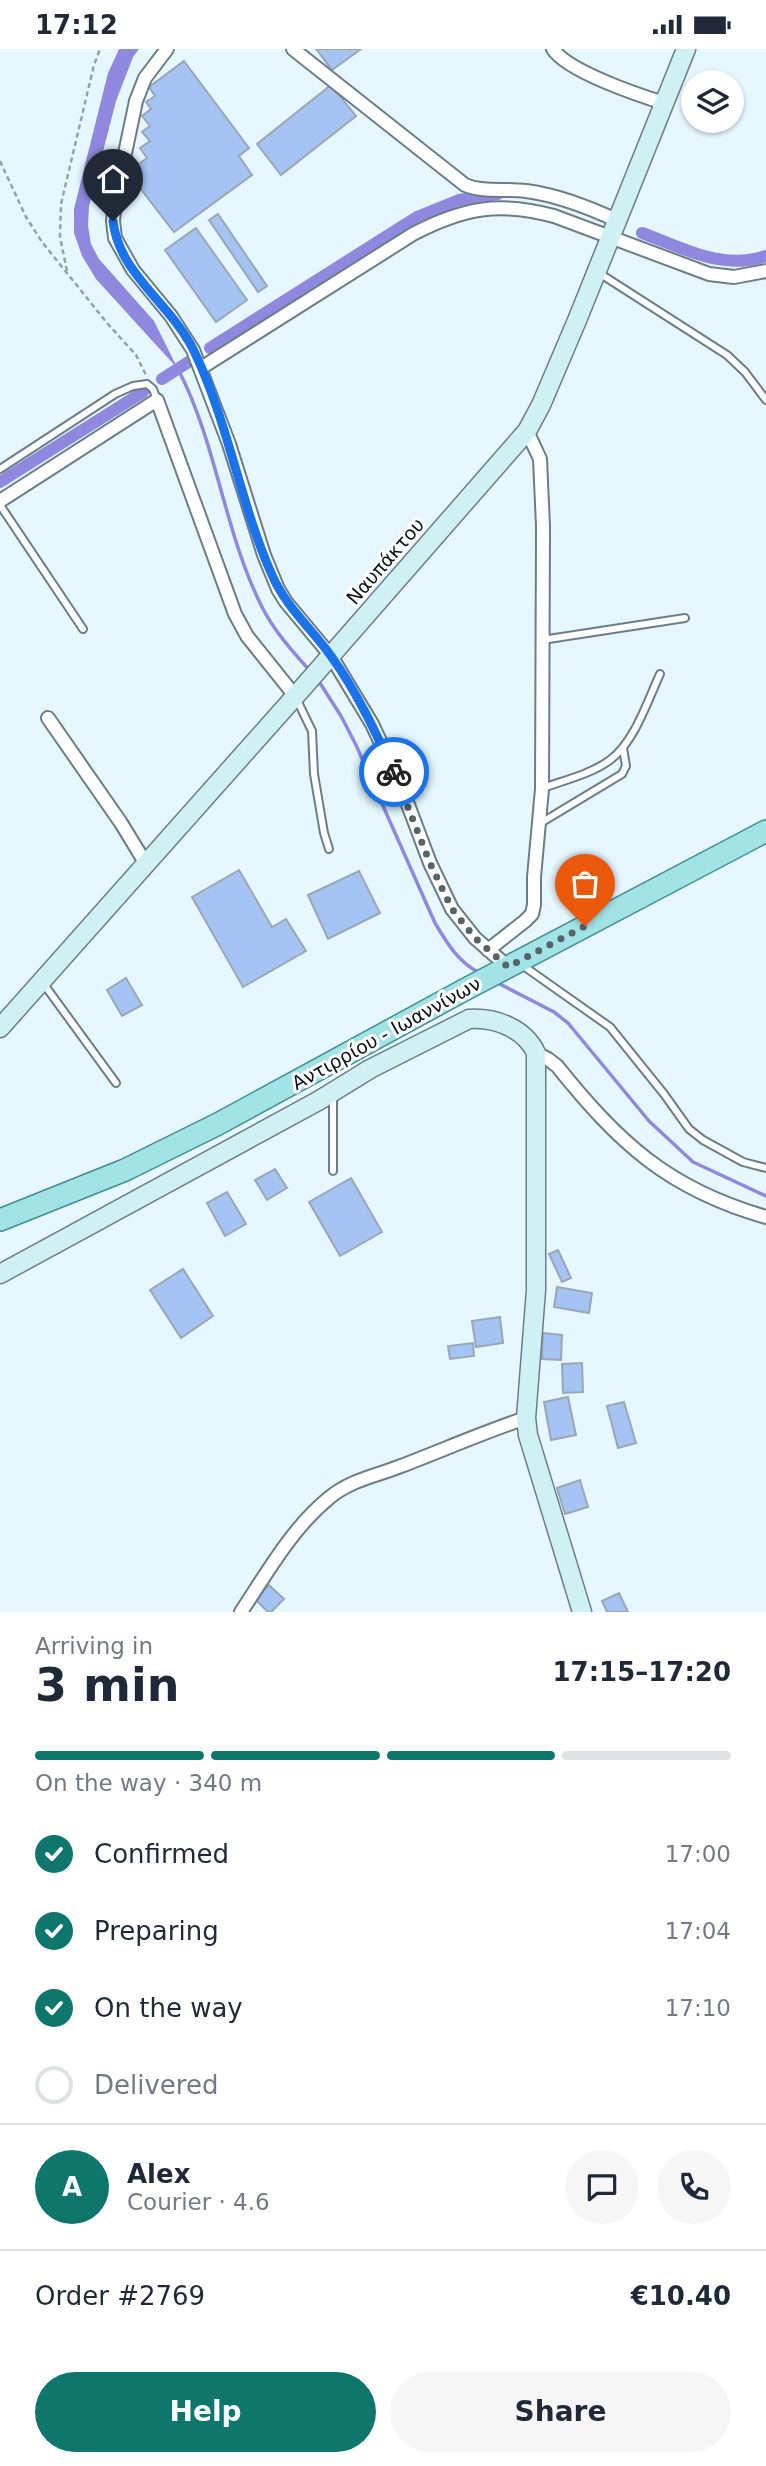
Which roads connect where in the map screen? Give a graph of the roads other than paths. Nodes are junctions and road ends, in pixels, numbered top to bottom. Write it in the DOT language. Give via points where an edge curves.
graph roads {
  1 [pos="167,49"];
  2 [pos="293,49"];
  3 [pos="554,49"];
  4 [pos="686,49"];
  5 [pos="664,103"];
  6 [pos="616,220"];
  7 [pos="610,239"];
  8 [pos="766,271"];
  9 [pos="596,272"];
  10 [pos="201,369"];
  11 [pos="157,400"];
  12 [pos="766,400"];
  13 [pos="527,431"];
  14 [pos="0,469"];
  15 [pos="0,503"];
  16 [pos="685,618"];
  17 [pos="83,629"];
  18 [pos="542,640"];
  19 [pos="328,659"];
  20 [pos="660,674"];
  21 [pos="300,690"];
  22 [pos="48,718"];
  23 [pos="622,748"];
  24 [pos="542,789"];
  25 [pos="539,824"];
  26 [pos="766,831"];
  27 [pos="329,849"];
  28 [pos="146,864"];
  29 [pos="488,950"];
  30 [pos="509,966"];
  31 [pos="42,981"];
  32 [pos="460,992"];
  33 [pos="469,1019"];
  34 [pos="0,1028"];
  35 [pos="536,1053"];
  36 [pos="116,1083"];
  37 [pos="333,1091"];
  38 [pos="766,1168"];
  39 [pos="333,1171"];
  40 [pos="766,1217"];
  41 [pos="0,1220"];
  42 [pos="0,1274"];
  43 [pos="526,1419"];
  44 [pos="241,1612"];
  45 [pos="582,1612"];
  1 -- 10 [label="street" via="145,78 136,101 113,221 120,251 179,326"];
  2 -- 6 [label="street" via="465,185 536,192"];
  3 -- 5 [label="street" via="574,65"];
  4 -- 5 [label="street, Ναυπάκτου"];
  5 -- 6 [label="street, Ναυπάκτου"];
  6 -- 7 [label="street, Ναυπάκτου"];
  7 -- 8 [label="street" via="709,274 734,277"];
  7 -- 9 [label="street, Ναυπάκτου"];
  7 -- 10 [label="street" via="518,207 475,210 436,222"];
  9 -- 12 [label="lane" via="727,355"];
  9 -- 13 [label="street, Ναυπάκτου"];
  10 -- 19 [label="street" via="271,573 286,602"];
  11 -- 14 [label="lane" via="150,385 133,386"];
  11 -- 15 [label="street"];
  11 -- 21 [label="street" via="235,614 247,636"];
  13 -- 18 [label="street" via="540,459"];
  13 -- 19 [label="street, Ναυπάκτου"];
  15 -- 17 [label="lane"];
  16 -- 18 [label="lane"];
  18 -- 24 [label="street"];
  19 -- 21 [label="street, Ναυπάκτου"];
  19 -- 29 [label="street" via="372,724 447,899"];
  20 -- 23 [label="lane"];
  21 -- 27 [label="lane" via="312,731 314,774"];
  21 -- 28 [label="street, Ναυπάκτου"];
  22 -- 28 [label="street"];
  23 -- 24 [label="lane" via="595,769"];
  23 -- 25 [label="lane" via="626,766 622,774"];
  24 -- 25 [label="street"];
  25 -- 29 [label="street" via="533,911"];
  26 -- 30 [label="main road, Αντιρρίου - Ιωαννίνων"];
  28 -- 31 [label="street, Ναυπάκτου"];
  29 -- 30 [label="street"];
  30 -- 32 [label="main road, Αντιρρίου - Ιωαννίνων"];
  30 -- 38 [label="lane" via="610,1027 689,1129 743,1162"];
  31 -- 34 [label="street, Ναυπάκτου"];
  31 -- 36 [label="lane"];
  32 -- 33 [label="street"];
  32 -- 41 [label="main road, Αντιρρίου - Ιωαννίνων" via="152,1156"];
  33 -- 35 [label="street" via="485,1019 520,1031"];
  33 -- 37 [label="street"];
  35 -- 40 [label="street" via="556,1066 605,1123 654,1166 702,1193"];
  35 -- 43 [label="street" via="536,1290"];
  37 -- 39 [label="lane"];
  37 -- 42 [label="street"];
  43 -- 44 [label="street" via="354,1482 331,1496 286,1547"];
  43 -- 45 [label="street"];
}
